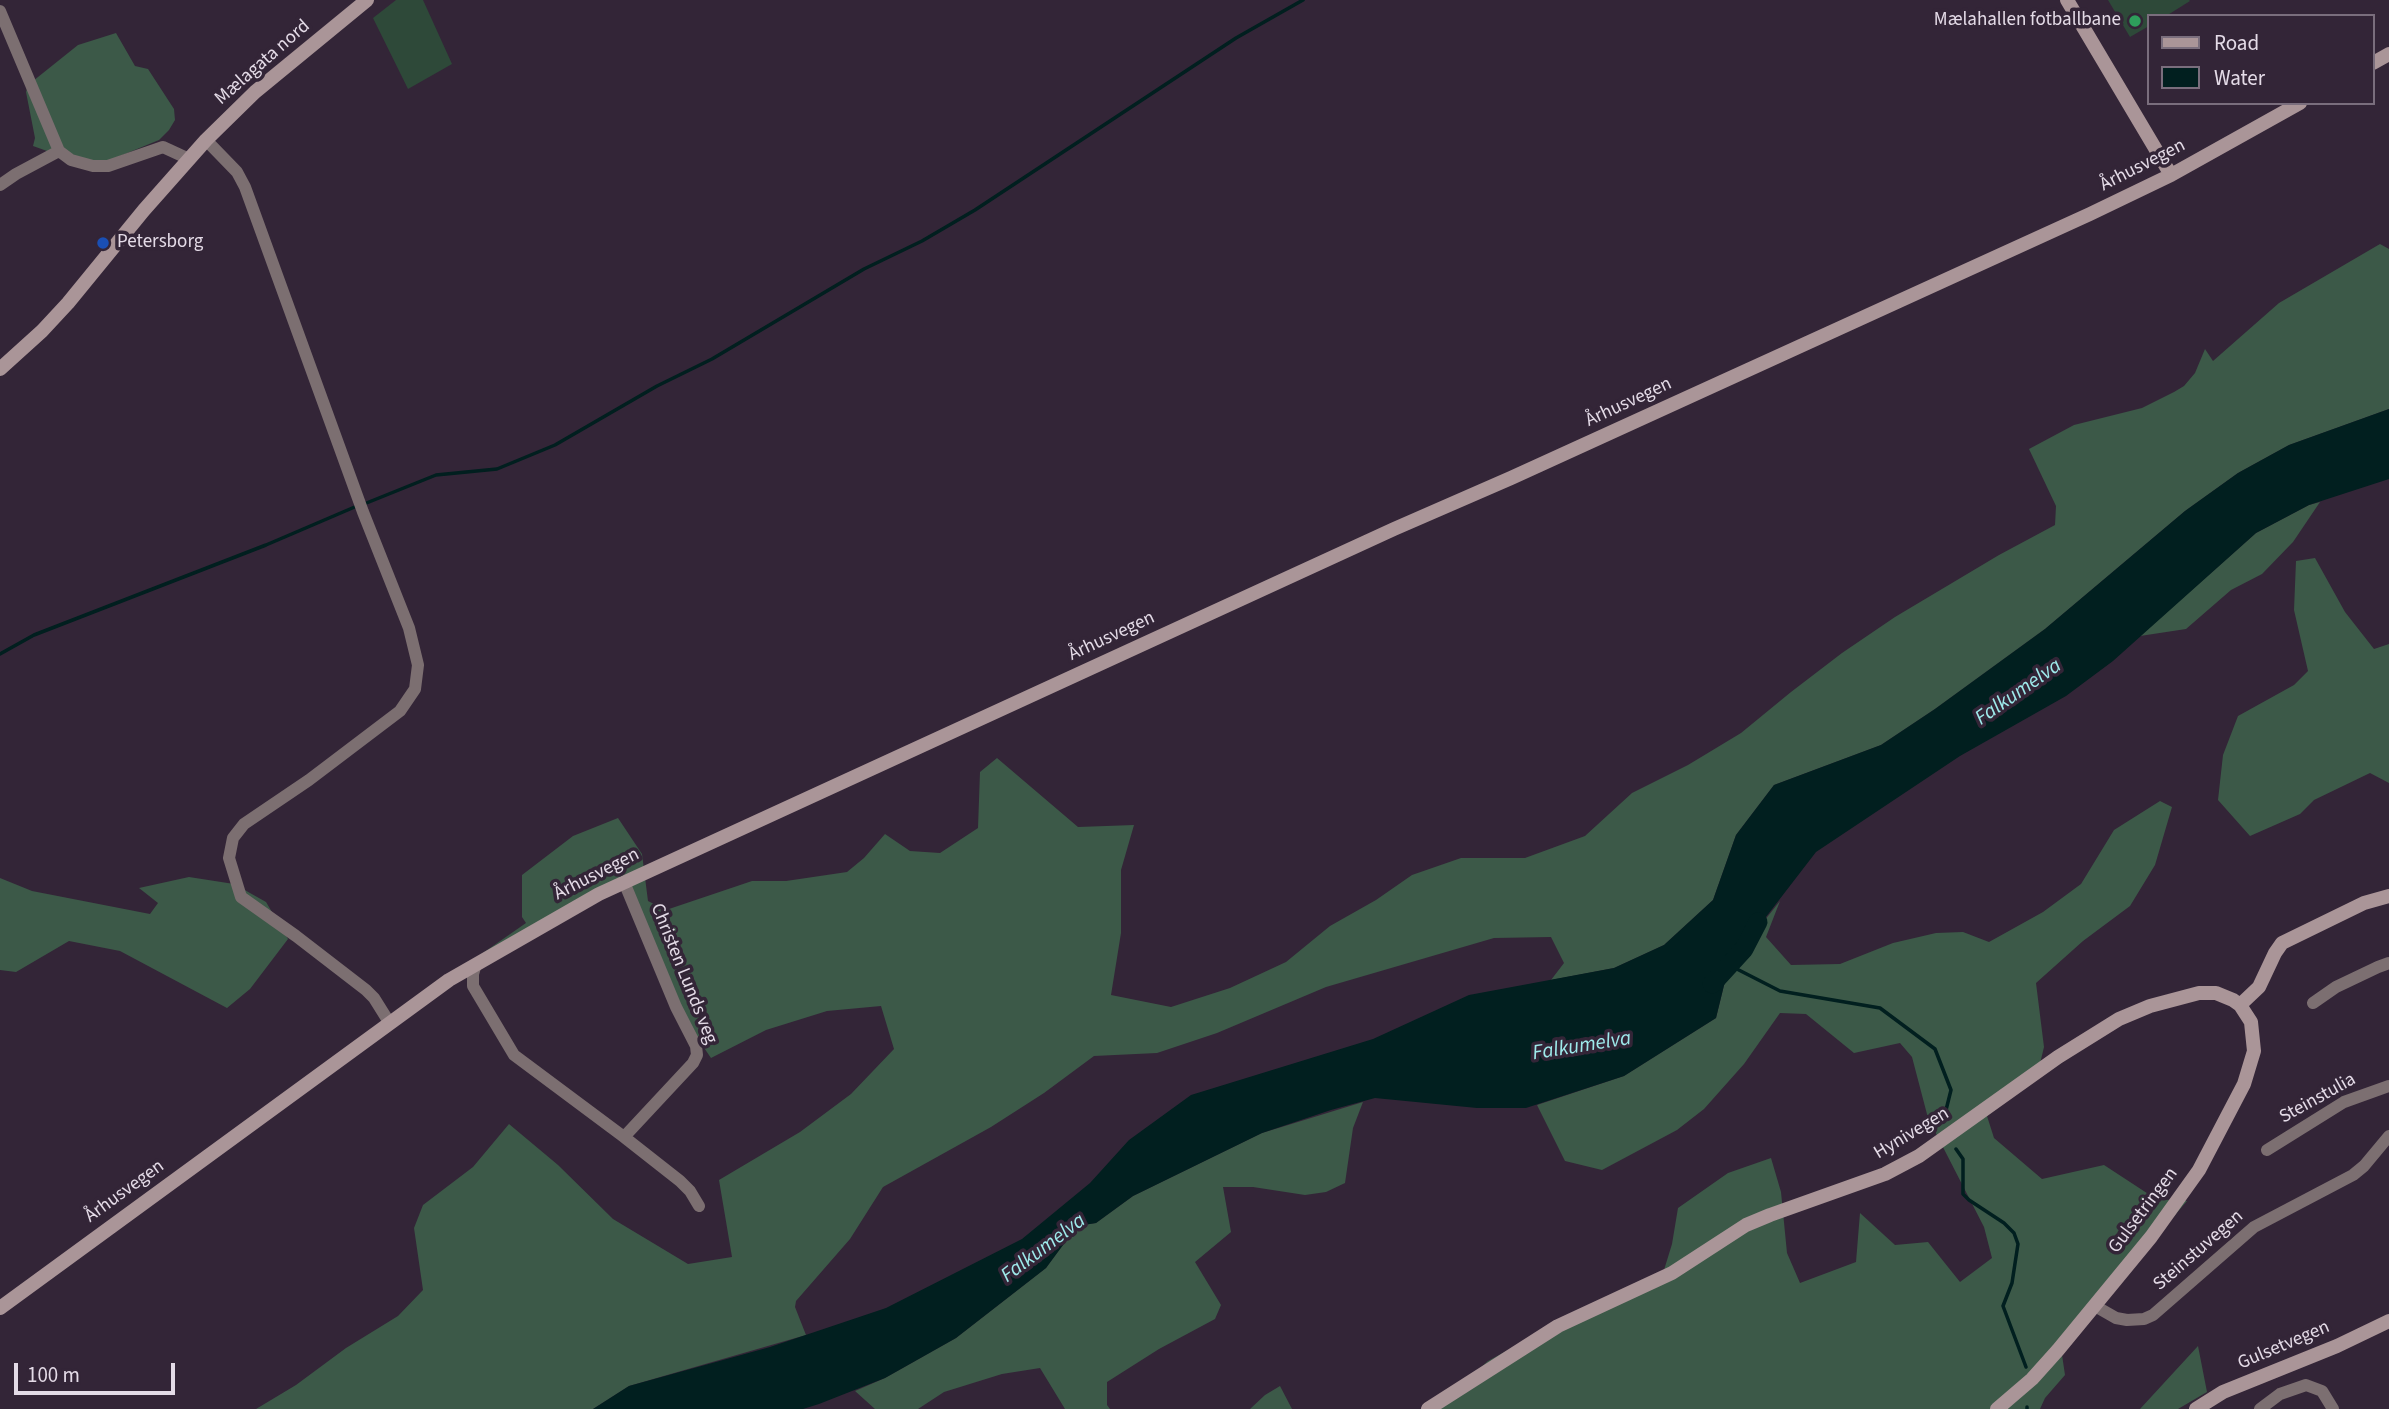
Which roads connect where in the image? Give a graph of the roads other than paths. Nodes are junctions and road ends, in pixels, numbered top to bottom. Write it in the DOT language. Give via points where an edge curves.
graph roads {
  1 [pos="367,0"];
  2 [pos="2067,0"];
  3 [pos="0,11"];
  4 [pos="2296,105"];
  5 [pos="206,141"];
  6 [pos="59,151"];
  7 [pos="189,159"];
  8 [pos="2171,175"];
  9 [pos="0,185"];
  10 [pos="0,369"];
  11 [pos="624,882"];
  12 [pos="2389,896"];
  13 [pos="2389,963"];
  14 [pos="476,964"];
  15 [pos="449,981"];
  16 [pos="473,986"];
  17 [pos="2313,1003"];
  18 [pos="2240,1005"];
  19 [pos="389,1022"];
  20 [pos="2389,1086"];
  21 [pos="2389,1136"];
  22 [pos="624,1137"];
  23 [pos="2267,1150"];
  24 [pos="699,1206"];
  25 [pos="2095,1306"];
  26 [pos="0,1308"];
  27 [pos="2389,1321"];
  28 [pos="1428,1409"];
  29 [pos="1997,1409"];
  30 [pos="2196,1409"];
  31 [pos="2260,1409"];
  32 [pos="2333,1409"];
  1 -- 5 [label="street, Mælagata nord" via="255,92"];
  2 -- 8 [label="street"];
  3 -- 6 [label="street"];
  4 -- 8 [label="street, Århusvegen"];
  5 -- 7 [label="street, Mælagata nord"];
  5 -- 19 [label="street" via="237,172 245,187 415,648 418,674 407,703 392,718 244,824 233,838 229,859 241,897 366,990"];
  6 -- 7 [label="street" via="93,166 108,166 163,147"];
  6 -- 9 [label="street"];
  7 -- 10 [label="street, Mælagata nord" via="68,303"];
  8 -- 11 [label="street, Århusvegen"];
  11 -- 14 [label="street, Århusvegen"];
  11 -- 22 [label="street, Christen Lunds veg" via="697,1055"];
  12 -- 18 [label="street" via="2364,903 2282,943 2259,987"];
  13 -- 17 [label="street"];
  14 -- 15 [label="street, Århusvegen"];
  14 -- 16 [label="street"];
  15 -- 16 [label="street"];
  15 -- 19 [label="street, Århusvegen"];
  16 -- 22 [label="street" via="514,1055"];
  18 -- 25 [label="street, Gulsetringen" via="2251,1022 2254,1039 2244,1084 2179,1199"];
  18 -- 28 [label="street, Hynivegen" via="2225,996 2199,993 2119,1018 1905,1164 1746,1225 1672,1273 1558,1326"];
  19 -- 26 [label="street, Århusvegen"];
  20 -- 23 [label="street, Steinstulia" via="2344,1102"];
  21 -- 25 [label="street, Steinstuvegen" via="2353,1175 2254,1227 2153,1315 2127,1320"];
  22 -- 24 [label="street" via="680,1181"];
  25 -- 29 [label="street, Gulsetringen" via="2032,1378"];
  27 -- 30 [label="street, Gulsetvegen" via="2223,1392"];
  31 -- 32 [label="street" via="2280,1394 2306,1385 2322,1391"];
}
